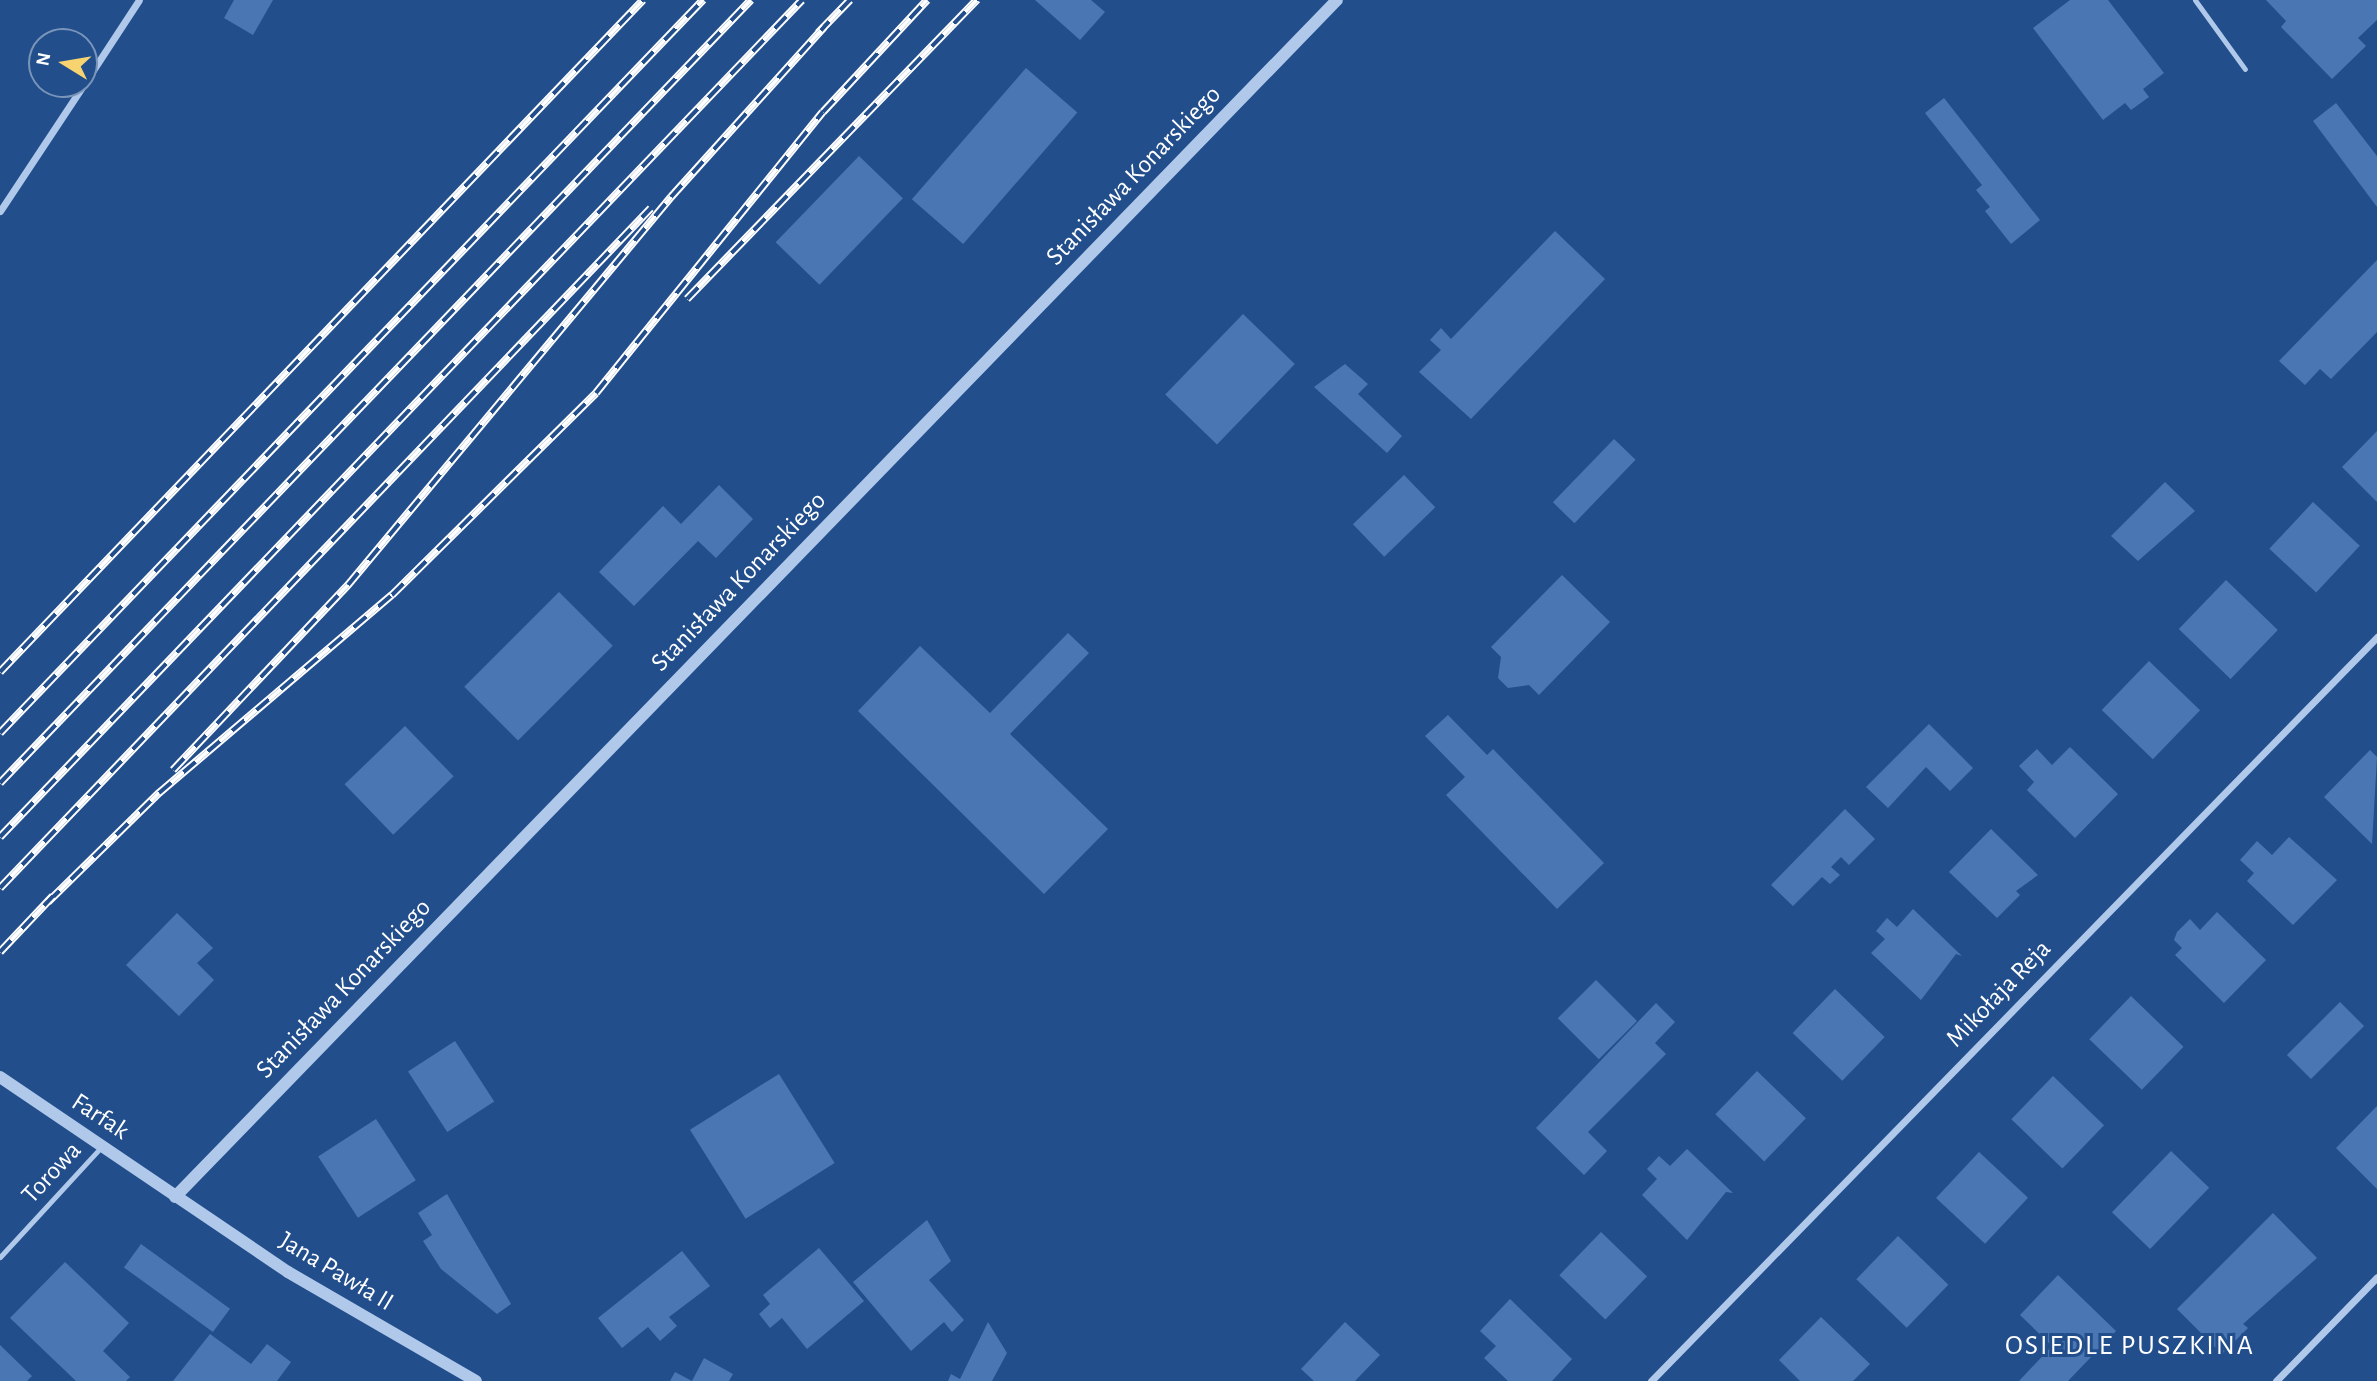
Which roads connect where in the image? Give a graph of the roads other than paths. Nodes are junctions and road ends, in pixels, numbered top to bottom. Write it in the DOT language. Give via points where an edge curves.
graph roads {
  1 [pos="139,0"];
  2 [pos="1337,0"];
  3 [pos="2196,0"];
  4 [pos="98,63"];
  5 [pos="2245,69"];
  6 [pos="75,98"];
  7 [pos="0,211"];
  8 [pos="2377,637"];
  9 [pos="0,1077"];
  10 [pos="103,1145"];
  11 [pos="175,1197"];
  12 [pos="0,1257"];
  13 [pos="2377,1277"];
  14 [pos="476,1381"];
  15 [pos="1651,1381"];
  16 [pos="2276,1381"];
  1 -- 4 [label="street"];
  2 -- 11 [label="street, Stanisława Konarskiego"];
  3 -- 5 [label="lane"];
  6 -- 7 [label="street"];
  8 -- 15 [label="street, Mikołaja Reja"];
  9 -- 10 [label="street, Farfak"];
  10 -- 11 [label="street, Farfak"];
  10 -- 12 [label="lane, Torowa"];
  11 -- 14 [label="street, Jana Pawła II" via="288,1272"];
  13 -- 16 [label="street"];
}
